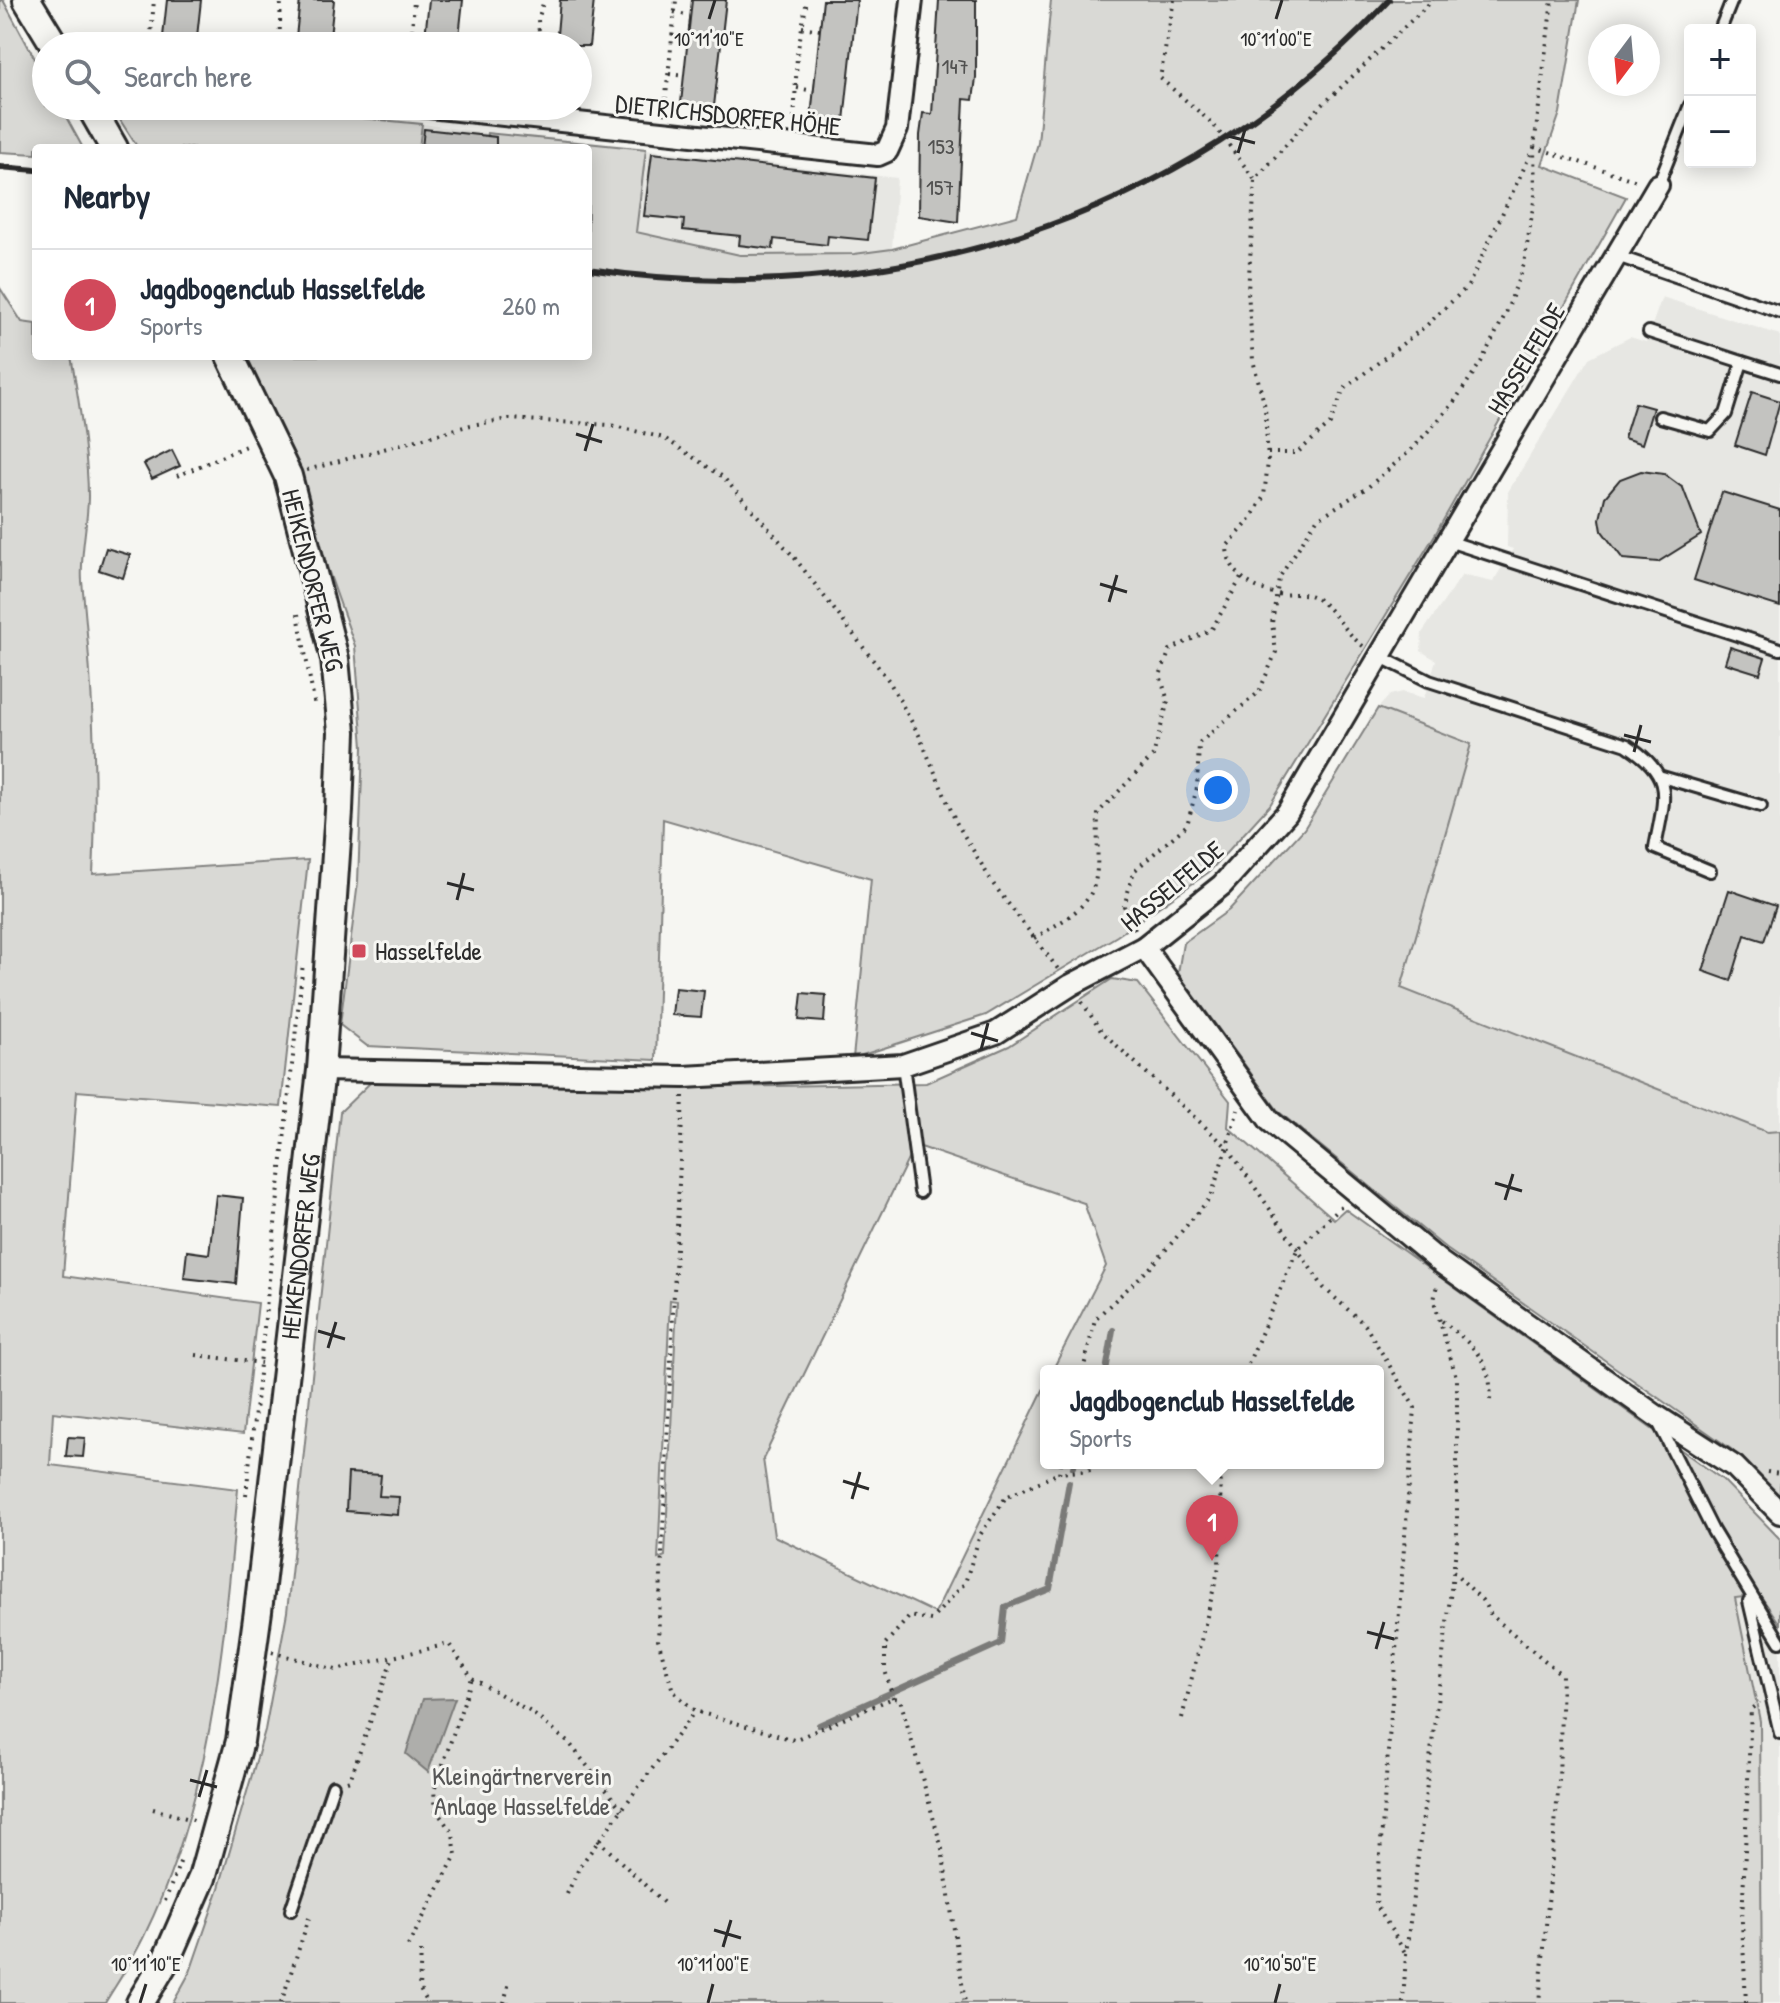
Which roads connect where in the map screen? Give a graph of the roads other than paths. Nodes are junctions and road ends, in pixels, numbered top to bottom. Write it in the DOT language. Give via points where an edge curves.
graph roads {
  1 [pos="27,0"];
  2 [pos="912,0"];
  3 [pos="1732,0"];
  4 [pos="1722,24"];
  5 [pos="46,32"];
  6 [pos="98,120"];
  7 [pos="545,120"];
  8 [pos="1684,120"];
  9 [pos="112,144"];
  10 [pos="1657,186"];
  11 [pos="1617,256"];
  12 [pos="1780,312"];
  13 [pos="1649,332"];
  14 [pos="232,360"];
  15 [pos="1742,362"];
  16 [pos="1780,374"];
  17 [pos="1660,417"];
  18 [pos="1448,541"];
  19 [pos="1780,649"];
  20 [pos="1381,657"];
  21 [pos="1662,777"];
  22 [pos="1761,806"];
  23 [pos="1710,871"];
  24 [pos="1144,947"];
  25 [pos="903,1065"];
  26 [pos="321,1070"];
  27 [pos="920,1192"];
  28 [pos="1655,1415"];
  29 [pos="1780,1513"];
  30 [pos="1746,1592"];
  31 [pos="1780,1642"];
  32 [pos="1780,1733"];
  33 [pos="333,1786"];
  34 [pos="291,1910"];
  35 [pos="140,2003"];
  1 -- 5 [label="street"];
  2 -- 7 [label="street, DIETRICHSDORFER HÖHE" via="897,129 887,151 865,156"];
  3 -- 4 [label="lane"];
  6 -- 9 [label="street"];
  8 -- 10 [label="lane"];
  10 -- 11 [label="street, HASSELFELDE"];
  11 -- 12 [label="lane"];
  11 -- 18 [label="street, HASSELFELDE"];
  13 -- 15 [label="lane"];
  14 -- 26 [label="street, HEIKENDORFER WEG" via="288,476 335,659 342,732"];
  15 -- 16 [label="lane"];
  15 -- 17 [label="lane" via="1726,414 1710,431"];
  18 -- 19 [label="lane"];
  18 -- 20 [label="street, HASSELFELDE"];
  20 -- 21 [label="lane" via="1429,681 1627,745"];
  20 -- 24 [label="street, HASSELFELDE" via="1287,813 1222,885"];
  21 -- 22 [label="lane"];
  21 -- 23 [label="lane" via="1665,789 1655,848"];
  24 -- 25 [label="street, HASSELFELDE" via="996,1033"];
  24 -- 28 [label="street" via="1270,1121 1440,1262"];
  25 -- 26 [label="street, HASSELFELDE" via="684,1077"];
  25 -- 27 [label="lane"];
  26 -- 35 [label="street, HEIKENDORFER WEG" via="240,1741 207,1825 167,1958"];
  28 -- 29 [label="street" via="1735,1467"];
  28 -- 30 [label="lane"];
  30 -- 31 [label="lane"];
  30 -- 32 [label="lane"];
  33 -- 34 [label="lane"];
}
